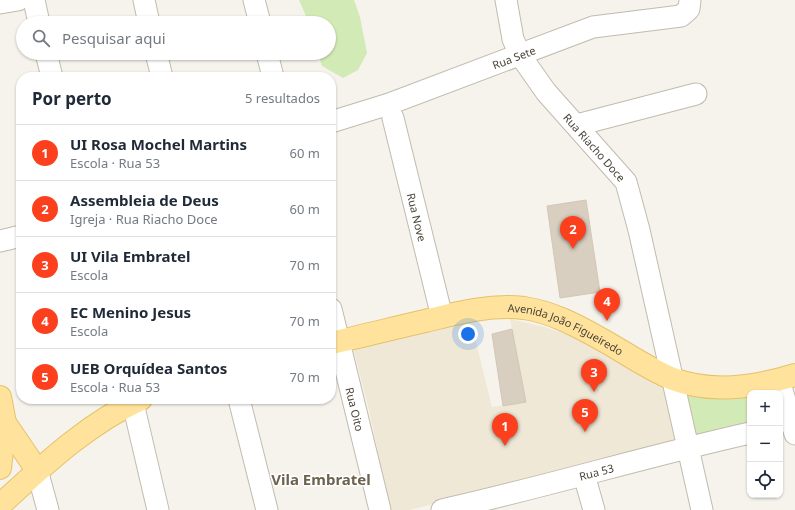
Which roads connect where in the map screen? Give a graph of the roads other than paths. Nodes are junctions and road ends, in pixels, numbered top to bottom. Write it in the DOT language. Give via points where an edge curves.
graph roads {
  1 [pos="18,0"];
  2 [pos="34,0"];
  3 [pos="144,0"];
  4 [pos="254,0"];
  5 [pos="506,0"];
  6 [pos="690,0"];
  7 [pos="0,3"];
  8 [pos="37,16"];
  9 [pos="147,16"];
  10 [pos="258,16"];
  11 [pos="520,54"];
  12 [pos="48,60"];
  13 [pos="158,60"];
  14 [pos="269,60"];
  15 [pos="51,72"];
  16 [pos="161,72"];
  17 [pos="272,72"];
  18 [pos="696,94"];
  19 [pos="393,118"];
  20 [pos="336,120"];
  21 [pos="577,125"];
  22 [pos="16,237"];
  23 [pos="0,241"];
  24 [pos="442,317"];
  25 [pos="336,342"];
  26 [pos="336,346"];
  27 [pos="672,378"];
  28 [pos="787,378"];
  29 [pos="0,397"];
  30 [pos="129,404"];
  31 [pos="136,404"];
  32 [pos="240,404"];
  33 [pos="5,423"];
  34 [pos="789,428"];
  35 [pos="747,434"];
  36 [pos="687,447"];
  37 [pos="0,468"];
  38 [pos="37,470"];
  39 [pos="584,475"];
  40 [pos="0,505"];
  41 [pos="485,505"];
  42 [pos="48,510"];
  43 [pos="158,510"];
  44 [pos="267,510"];
  45 [pos="380,510"];
  46 [pos="442,510"];
  47 [pos="594,510"];
  48 [pos="702,510"];
  1 -- 7 [label="street"];
  2 -- 8 [label="street"];
  3 -- 9 [label="street"];
  4 -- 10 [label="street"];
  5 -- 11 [label="street, Rua Riacho Doce" via="513,39"];
  6 -- 11 [label="street, Rua Sete" via="689,9 681,16 593,27"];
  11 -- 20 [label="street, Rua Sete" via="389,104"];
  11 -- 21 [label="street, Rua Riacho Doce" via="546,92"];
  12 -- 15 [label="street"];
  13 -- 16 [label="street"];
  14 -- 17 [label="street"];
  18 -- 21 [label="street"];
  19 -- 24 [label="street, Rua Nove"];
  21 -- 27 [label="street, Rua Riacho Doce" via="626,182 638,223"];
  22 -- 23 [label="street"];
  24 -- 25 [label="main road, Avenida João Figueiredo"];
  24 -- 27 [label="main road, Avenida João Figueiredo" via="479,309 505,307 524,308 552,315 582,328"];
  26 -- 45 [label="street, Rua Oito"];
  27 -- 28 [label="main road, Avenida João Figueiredo" via="710,387 731,387"];
  27 -- 36 [label="street, Rua Riacho Doce"];
  28 -- 34 [label="street"];
  29 -- 33 [label="main road"];
  30 -- 38 [label="main road" via="85,431"];
  31 -- 43 [label="street"];
  32 -- 44 [label="street"];
  33 -- 37 [label="main road"];
  33 -- 38 [label="main road"];
  35 -- 36 [label="street, Rua 53"];
  36 -- 39 [label="street, Rua 53"];
  36 -- 48 [label="street, Rua Riacho Doce"];
  38 -- 40 [label="main road"];
  38 -- 42 [label="street"];
  39 -- 41 [label="street, Rua 53"];
  39 -- 47 [label="street"];
  41 -- 46 [label="street, Rua 53"];
}
